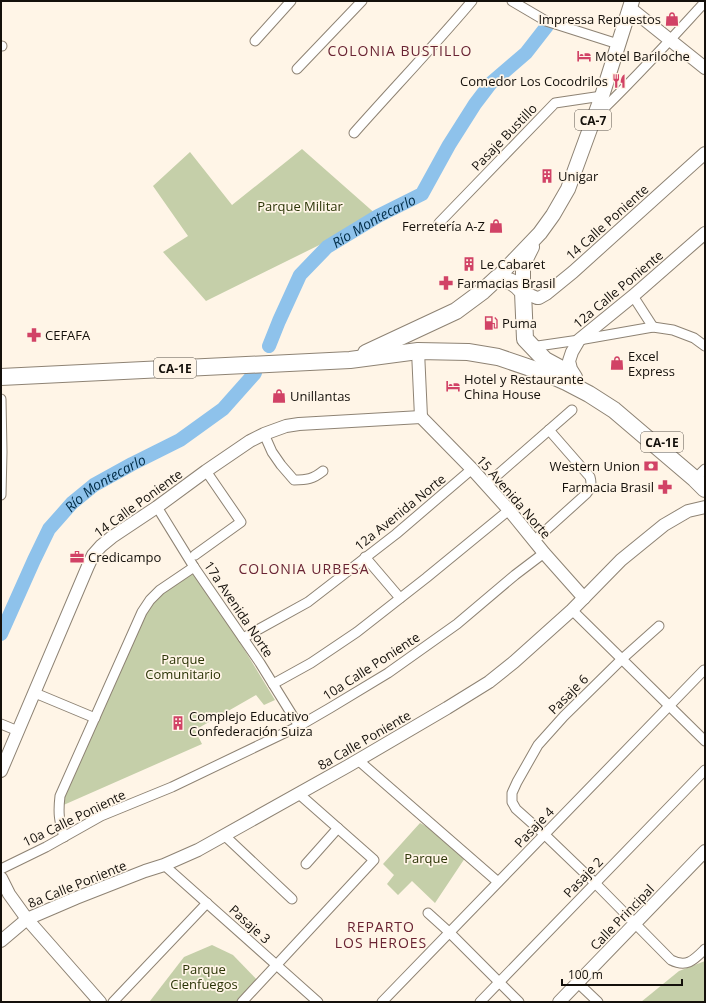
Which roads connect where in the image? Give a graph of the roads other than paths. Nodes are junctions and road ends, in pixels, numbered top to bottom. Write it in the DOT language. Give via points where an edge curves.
graph roads {
  1 [pos="291,1"];
  2 [pos="362,1"];
  3 [pos="472,1"];
  4 [pos="512,1"];
  5 [pos="705,2"];
  6 [pos="631,5"];
  7 [pos="255,41"];
  8 [pos="670,41"];
  9 [pos="618,44"];
  10 [pos="705,68"];
  11 [pos="297,69"];
  12 [pos="602,96"];
  13 [pos="594,117"];
  14 [pos="354,133"];
  15 [pos="705,153"];
  16 [pos="439,222"];
  17 [pos="540,233"];
  18 [pos="705,233"];
  19 [pos="497,278"];
  20 [pos="523,292"];
  21 [pos="633,296"];
  22 [pos="653,327"];
  23 [pos="417,330"];
  24 [pos="579,340"];
  25 [pos="528,343"];
  26 [pos="705,346"];
  27 [pos="418,351"];
  28 [pos="498,357"];
  29 [pos="350,360"];
  30 [pos="1,377"];
  31 [pos="576,377"];
  32 [pos="1,398"];
  33 [pos="572,410"];
  34 [pos="421,417"];
  35 [pos="550,430"];
  36 [pos="264,434"];
  37 [pos="472,469"];
  38 [pos="206,471"];
  39 [pos="323,471"];
  40 [pos="702,479"];
  41 [pos="486,485"];
  42 [pos="1,495"];
  43 [pos="157,507"];
  44 [pos="705,507"];
  45 [pos="509,510"];
  46 [pos="534,540"];
  47 [pos="544,553"];
  48 [pos="194,555"];
  49 [pos="365,557"];
  50 [pos="194,566"];
  51 [pos="400,598"];
  52 [pos="584,598"];
  53 [pos="572,610"];
  54 [pos="659,626"];
  55 [pos="243,638"];
  56 [pos="622,659"];
  57 [pos="704,670"];
  58 [pos="273,684"];
  59 [pos="35,693"];
  60 [pos="669,706"];
  61 [pos="95,718"];
  62 [pos="1,724"];
  63 [pos="299,726"];
  64 [pos="18,731"];
  65 [pos="705,741"];
  66 [pos="358,760"];
  67 [pos="705,770"];
  68 [pos="1,771"];
  69 [pos="298,793"];
  70 [pos="338,828"];
  71 [pos="544,834"];
  72 [pos="224,835"];
  73 [pos="64,837"];
  74 [pos="705,851"];
  75 [pos="306,864"];
  76 [pos="164,865"];
  77 [pos="1,869"];
  78 [pos="1,878"];
  79 [pos="498,882"];
  80 [pos="595,883"];
  81 [pos="292,899"];
  82 [pos="207,903"];
  83 [pos="428,913"];
  84 [pos="27,920"];
  85 [pos="635,923"];
  86 [pos="449,932"];
  87 [pos="1,941"];
  88 [pos="705,949"];
  89 [pos="276,965"];
  90 [pos="499,982"];
  91 [pos="578,983"];
  92 [pos="385,1001"];
  93 [pos="100,1002"];
  94 [pos="113,1002"];
  95 [pos="242,1002"];
  96 [pos="318,1002"];
  97 [pos="480,1002"];
  98 [pos="519,1002"];
  99 [pos="559,1002"];
  100 [pos="598,1002"];
  1 -- 7 [label="street"];
  2 -- 11 [label="street"];
  3 -- 14 [label="street"];
  4 -- 9 [label="street" via="546,21"];
  5 -- 8 [label="street"];
  6 -- 8 [label="street"];
  6 -- 9 [label="main road, CA-7"];
  8 -- 10 [label="street"];
  8 -- 13 [label="street"];
  9 -- 12 [label="main road, CA-7"];
  12 -- 13 [label="main road, CA-7"];
  12 -- 16 [label="street, Pasaje Bustillo" via="555,103"];
  13 -- 17 [label="main road, CA-7" via="568,189"];
  15 -- 20 [label="street, 14 Calle Poniente" via="546,294 537,298"];
  17 -- 19 [label="main road, CA-7"];
  17 -- 20 [label="main road, CA-7" via="523,267"];
  18 -- 21 [label="street, 12a Calle Poniente"];
  19 -- 20 [label="highway" via="513,282"];
  19 -- 23 [label="highway, CA-1E" via="456,311"];
  20 -- 25 [label="highway"];
  21 -- 22 [label="street"];
  21 -- 24 [label="street, 12a Calle Poniente"];
  22 -- 24 [label="street"];
  22 -- 26 [label="street" via="673,330 694,338"];
  23 -- 27 [label="highway"];
  23 -- 29 [label="highway, CA-1E"];
  24 -- 25 [label="street"];
  24 -- 31 [label="street, 12a Calle Poniente" via="569,361"];
  25 -- 28 [label="highway" via="510,354"];
  25 -- 31 [label="highway, CA-1E" via="545,360"];
  27 -- 28 [label="highway, CA-1E" via="468,352"];
  27 -- 29 [label="highway, CA-1E"];
  27 -- 34 [label="street"];
  28 -- 40 [label="highway, CA-1E" via="579,388 614,410"];
  29 -- 30 [label="highway, CA-1E"];
  31 -- 40 [label="highway, CA-1E" via="618,404"];
  32 -- 42 [label="street"];
  33 -- 35 [label="street"];
  34 -- 36 [label="street, 14 Calle Poniente" via="299,424"];
  34 -- 37 [label="street, 15 Avenida Norte"];
  35 -- 41 [label="street"];
  35 -- 46 [label="street" via="590,477 592,483 586,494"];
  36 -- 38 [label="street, 14 Calle Poniente"];
  36 -- 39 [label="street" via="272,452 294,480 309,479"];
  37 -- 41 [label="street, 15 Avenida Norte"];
  37 -- 49 [label="street, 12a Avenida Norte"];
  38 -- 43 [label="street, 14 Calle Poniente"];
  38 -- 48 [label="street" via="241,522"];
  41 -- 45 [label="street, 15 Avenida Norte"];
  43 -- 50 [label="street, 17a Avenida Norte"];
  43 -- 59 [label="street, 14 Calle Poniente" via="112,537 94,555"];
  44 -- 52 [label="street, 8a Calle Poniente" via="688,511 664,525 621,560"];
  45 -- 46 [label="street, 15 Avenida Norte"];
  45 -- 51 [label="street"];
  46 -- 47 [label="street, 15 Avenida Norte"];
  47 -- 52 [label="street, 15 Avenida Norte"];
  47 -- 63 [label="street, 10a Calle Poniente" via="457,624 395,669"];
  49 -- 51 [label="street"];
  49 -- 55 [label="street, 12a Avenida Norte" via="308,602"];
  50 -- 55 [label="street, 17a Avenida Norte"];
  50 -- 61 [label="street" via="160,590 142,612"];
  51 -- 58 [label="street" via="357,632 311,663"];
  52 -- 53 [label="street, 8a Calle Poniente"];
  53 -- 56 [label="street"];
  53 -- 66 [label="street, 8a Calle Poniente" via="489,682"];
  54 -- 56 [label="street, Pasaje 6"];
  55 -- 58 [label="street, 17a Avenida Norte"];
  56 -- 60 [label="street"];
  56 -- 71 [label="street, Pasaje 6" via="538,745 512,793 512,802 516,809"];
  57 -- 60 [label="street, Pasaje 4"];
  58 -- 63 [label="street, 17a Avenida Norte"];
  59 -- 61 [label="street"];
  59 -- 64 [label="street, 14 Calle Poniente"];
  60 -- 65 [label="street"];
  60 -- 71 [label="street, Pasaje 4"];
  61 -- 73 [label="street" via="60,796 59,820"];
  62 -- 64 [label="street"];
  63 -- 73 [label="street, 10a Calle Poniente" via="172,787 101,816"];
  64 -- 68 [label="street, 14 Calle Poniente"];
  66 -- 69 [label="street, 8a Calle Poniente"];
  66 -- 79 [label="street"];
  67 -- 80 [label="street, Pasaje 2"];
  69 -- 70 [label="street"];
  69 -- 72 [label="street, 8a Calle Poniente"];
  70 -- 75 [label="street"];
  70 -- 89 [label="street" via="374,860"];
  71 -- 79 [label="street, Pasaje 4"];
  71 -- 80 [label="street"];
  72 -- 76 [label="street, 8a Calle Poniente"];
  72 -- 81 [label="street"];
  73 -- 77 [label="street, 10a Calle Poniente"];
  74 -- 85 [label="street, Calle Principal"];
  76 -- 82 [label="street, Pasaje 3"];
  76 -- 84 [label="street, 8a Calle Poniente"];
  78 -- 84 [label="street"];
  79 -- 86 [label="street, Pasaje 4"];
  80 -- 85 [label="street"];
  80 -- 90 [label="street, Pasaje 2"];
  82 -- 89 [label="street, Pasaje 3"];
  82 -- 94 [label="street"];
  83 -- 86 [label="street"];
  84 -- 87 [label="street, 8a Calle Poniente"];
  84 -- 93 [label="street"];
  85 -- 88 [label="street" via="676,963 690,962"];
  85 -- 91 [label="street, Calle Principal"];
  86 -- 90 [label="street"];
  86 -- 92 [label="street, Pasaje 4"];
  89 -- 95 [label="street"];
  89 -- 96 [label="street, Pasaje 3"];
  90 -- 97 [label="street, Pasaje 2"];
  90 -- 98 [label="street"];
  91 -- 99 [label="street, Calle Principal"];
  91 -- 100 [label="street"];
}
